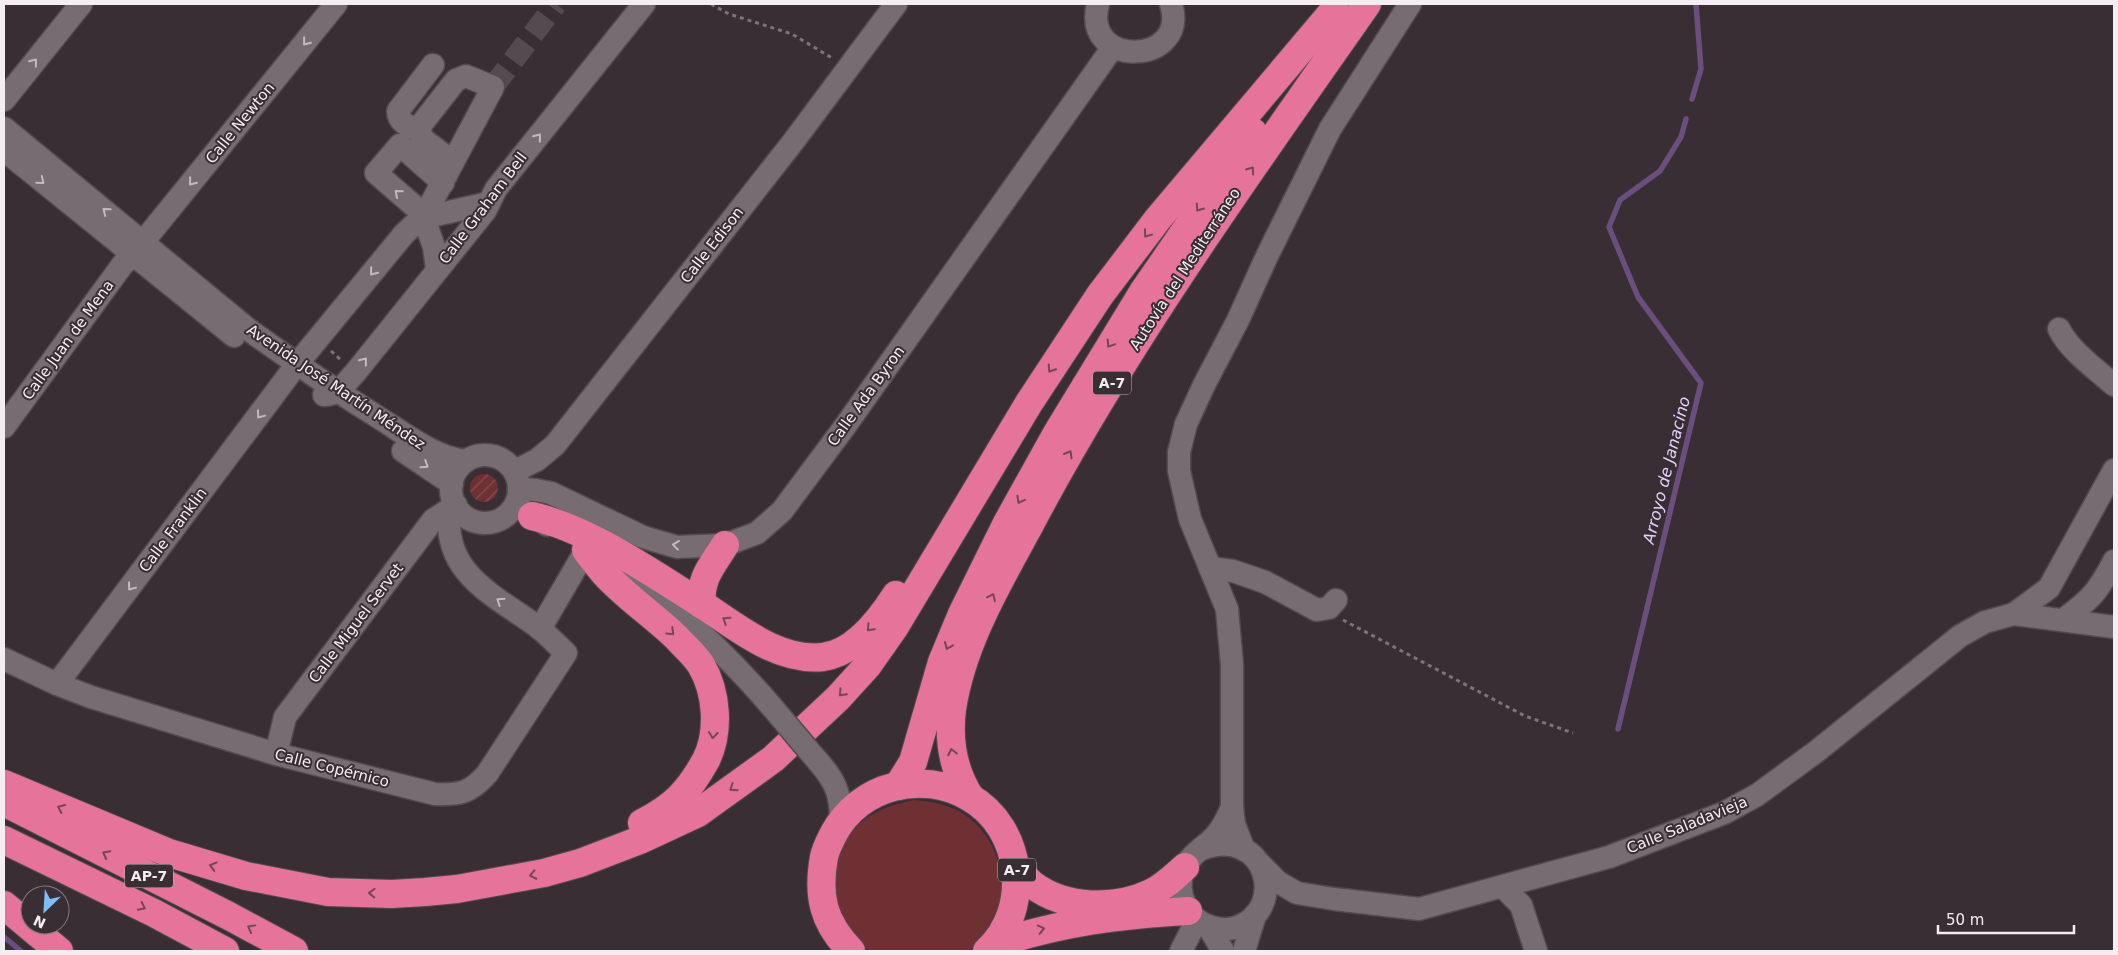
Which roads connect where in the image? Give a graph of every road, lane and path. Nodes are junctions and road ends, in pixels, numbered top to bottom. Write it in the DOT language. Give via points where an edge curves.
graph roads {
  1 [pos="82,4"];
  2 [pos="336,4"];
  3 [pos="644,4"];
  4 [pos="711,4"];
  5 [pos="896,4"];
  6 [pos="1098,4"];
  7 [pos="1171,4"];
  8 [pos="1367,4"];
  9 [pos="1410,4"];
  10 [pos="1337,6"];
  11 [pos="1113,47"];
  12 [pos="433,65"];
  13 [pos="847,69"];
  14 [pos="4,100"];
  15 [pos="4,128"];
  16 [pos="420,131"];
  17 [pos="4,150"];
  18 [pos="448,172"];
  19 [pos="489,203"];
  20 [pos="421,220"];
  21 [pos="139,250"];
  22 [pos="437,269"];
  23 [pos="2059,329"];
  24 [pos="318,339"];
  25 [pos="293,370"];
  26 [pos="355,373"];
  27 [pos="2114,385"];
  28 [pos="313,392"];
  29 [pos="337,392"];
  30 [pos="1029,403"];
  31 [pos="4,427"];
  32 [pos="466,461"];
  33 [pos="2114,470"];
  34 [pos="520,495"];
  35 [pos="453,499"];
  36 [pos="725,545"];
  37 [pos="586,550"];
  38 [pos="2114,561"];
  39 [pos="1210,568"];
  40 [pos="702,605"];
  41 [pos="1330,605"];
  42 [pos="2014,614"];
  43 [pos="2063,620"];
  44 [pos="2114,627"];
  45 [pos="540,629"];
  46 [pos="4,659"];
  47 [pos="57,684"];
  48 [pos="1573,733"];
  49 [pos="276,754"];
  50 [pos="824,767"];
  51 [pos="4,784"];
  52 [pos="885,790"];
  53 [pos="970,797"];
  54 [pos="4,802"];
  55 [pos="1232,807"];
  56 [pos="841,822"];
  57 [pos="4,840"];
  58 [pos="1252,856"];
  59 [pos="1193,858"];
  60 [pos="580,863"];
  61 [pos="1017,868"];
  62 [pos="1503,887"];
  63 [pos="1297,893"];
  64 [pos="4,905"];
  65 [pos="1259,909"];
  66 [pos="1198,919"];
  67 [pos="992,948"];
  68 [pos="59,951"];
  69 [pos="226,951"];
  70 [pos="294,951"];
  71 [pos="851,951"];
  72 [pos="1181,951"];
  73 [pos="1223,951"];
  74 [pos="1244,951"];
  75 [pos="1536,951"];
  14 -- 1 [label="street, one-way"];
  2 -- 21 [label="street, Calle Newton, one-way"];
  19 -- 3 [label="street, Calle Graham Bell, one-way" via="496,189"];
  4 -- 13 [label="path" via="729,14 792,34"];
  5 -- 13 [label="street, Calle Edison"];
  6 -- 11 [label="street" via="1096,18 1099,29"];
  7 -- 11 [label="street" via="1173,19 1170,32 1162,43 1138,53"];
  53 -- 8 [label="highway, Autovía del Mediterráneo / A-7, one-way" via="954,763 950,743 951,720 962,666 992,597 1041,503 1147,325 1231,198"];
  9 -- 39 [label="street" via="1330,129 1186,424 1179,452 1179,471 1190,519"];
  10 -- 30 [label="highway, Autovía del Mediterráneo / A-7, one-way" via="1157,220 1100,295"];
  10 -- 52 [label="highway, Autovía del Mediterráneo / A-7, one-way" via="1143,292 1053,442 1007,523 962,614 942,662 913,762"];
  11 -- 36 [label="street, Calle Ada Byron" via="782,511 757,533"];
  12 -- 16 [label="street" via="398,111 400,119"];
  13 -- 34 [label="street, Calle Edison" via="555,445 537,460"];
  21 -- 15 [label="street, Avenida José Martín Méndez, one-way"];
  16 -- 18 [label="street"];
  16 -- 18 [label="street" via="420,126 459,78 470,78 492,87"];
  17 -- 21 [label="street, Avenida José Martín Méndez, one-way"];
  18 -- 20 [label="street"];
  20 -- 18 [label="street, one-way" via="376,173 400,145"];
  19 -- 20 [label="street"];
  19 -- 22 [label="street, Calle Graham Bell"];
  20 -- 22 [label="street" via="434,247"];
  20 -- 24 [label="street, one-way"];
  21 -- 25 [label="street, Avenida José Martín Méndez" via="249,330"];
  21 -- 25 [label="street, Avenida José Martín Méndez" via="217,323"];
  21 -- 31 [label="street, Calle Juan de Mena" via="123,264"];
  26 -- 22 [label="street, Calle Graham Bell, one-way"];
  23 -- 27 [label="street" via="2089,364"];
  24 -- 25 [label="street"];
  24 -- 26 [label="path"];
  25 -- 28 [label="street, Avenida José Martín Méndez"];
  25 -- 29 [label="street, Avenida José Martín Méndez"];
  25 -- 47 [label="street, Calle Franklin, one-way"];
  26 -- 29 [label="street, Calle Graham Bell"];
  28 -- 29 [label="street" via="326,395"];
  28 -- 35 [label="street, Avenida José Martín Méndez, one-way"];
  29 -- 32 [label="street, Avenida José Martín Méndez" via="433,452"];
  30 -- 40 [label="highway, one-way" via="969,479 880,617 862,637 842,651 824,657 804,657 781,651 756,640"];
  30 -- 60 [label="highway, one-way" via="894,628 868,665 838,698 773,759 698,813"];
  32 -- 34 [label="street" via="482,455 498,457 507,463"];
  32 -- 35 [label="street" via="454,475"];
  33 -- 42 [label="street" via="2049,588"];
  34 -- 35 [label="street" via="500,519 480,522 462,513"];
  36 -- 34 [label="street, Calle Ada Byron, one-way" via="677,547 642,537 551,493 536,490"];
  34 -- 37 [label="street"];
  34 -- 40 [label="highway" via="563,524"];
  45 -- 35 [label="street, one-way" via="486,592 459,563 448,519"];
  35 -- 49 [label="street, Calle Miguel Servet" via="433,520 285,717"];
  36 -- 40 [label="highway" via="704,578 700,590"];
  37 -- 45 [label="street"];
  37 -- 50 [label="street, bridge" via="689,622 732,662"];
  37 -- 60 [label="highway, one-way" via="605,574 701,664 711,687 715,718 712,748 693,784 656,816 626,830"];
  38 -- 43 [label="street" via="2090,599"];
  39 -- 41 [label="street" via="1233,571 1265,582 1311,608"];
  39 -- 55 [label="street" via="1227,609 1232,665"];
  41 -- 48 [label="path" via="1525,716"];
  42 -- 43 [label="street, Calle Saladavieja"];
  42 -- 62 [label="street, Calle Saladavieja" via="1985,622 1960,636 1758,796 1724,813 1609,857"];
  43 -- 44 [label="street, Calle Saladavieja"];
  45 -- 49 [label="street, Calle Copérnico" via="566,653 487,774 476,786 457,795 435,794"];
  46 -- 47 [label="street, Calle Copérnico"];
  47 -- 49 [label="street, Calle Copérnico"];
  50 -- 52 [label="street" via="858,790"];
  50 -- 56 [label="street" via="838,791"];
  60 -- 51 [label="highway, one-way" via="457,889 392,894 328,892 246,876 169,853"];
  52 -- 53 [label="highway, A-7" via="923,784 948,788"];
  52 -- 56 [label="highway, A-7" via="860,801"];
  53 -- 61 [label="highway, A-7" via="995,820"];
  70 -- 54 [label="highway, AP-7, one-way"];
  55 -- 58 [label="street" via="1234,824"];
  55 -- 59 [label="street" via="1219,832"];
  56 -- 71 [label="highway, A-7" via="826,849 820,880 825,911 838,938"];
  57 -- 69 [label="highway, AP-7, one-way"];
  58 -- 59 [label="street" via="1227,844 1214,844"];
  58 -- 63 [label="street, Calle Saladavieja" via="1278,882"];
  58 -- 65 [label="street" via="1265,875 1266,890"];
  59 -- 61 [label="highway" via="1167,883 1145,896 1102,904 1076,904 1056,897 1034,885"];
  59 -- 66 [label="street" via="1180,890 1183,901"];
  61 -- 67 [label="highway, A-7" via="1016,898 1008,922"];
  62 -- 63 [label="street, Calle Saladavieja" via="1419,909"];
  62 -- 75 [label="street" via="1521,906"];
  63 -- 65 [label="street, Calle Saladavieja" via="1273,898"];
  64 -- 68 [label="highway"];
  65 -- 66 [label="street" via="1245,923 1233,928 1221,929"];
  65 -- 74 [label="street"];
  67 -- 66 [label="highway, one-way" via="1036,930 1075,922 1112,917"];
  66 -- 72 [label="street"];
  66 -- 73 [label="street"];
}
